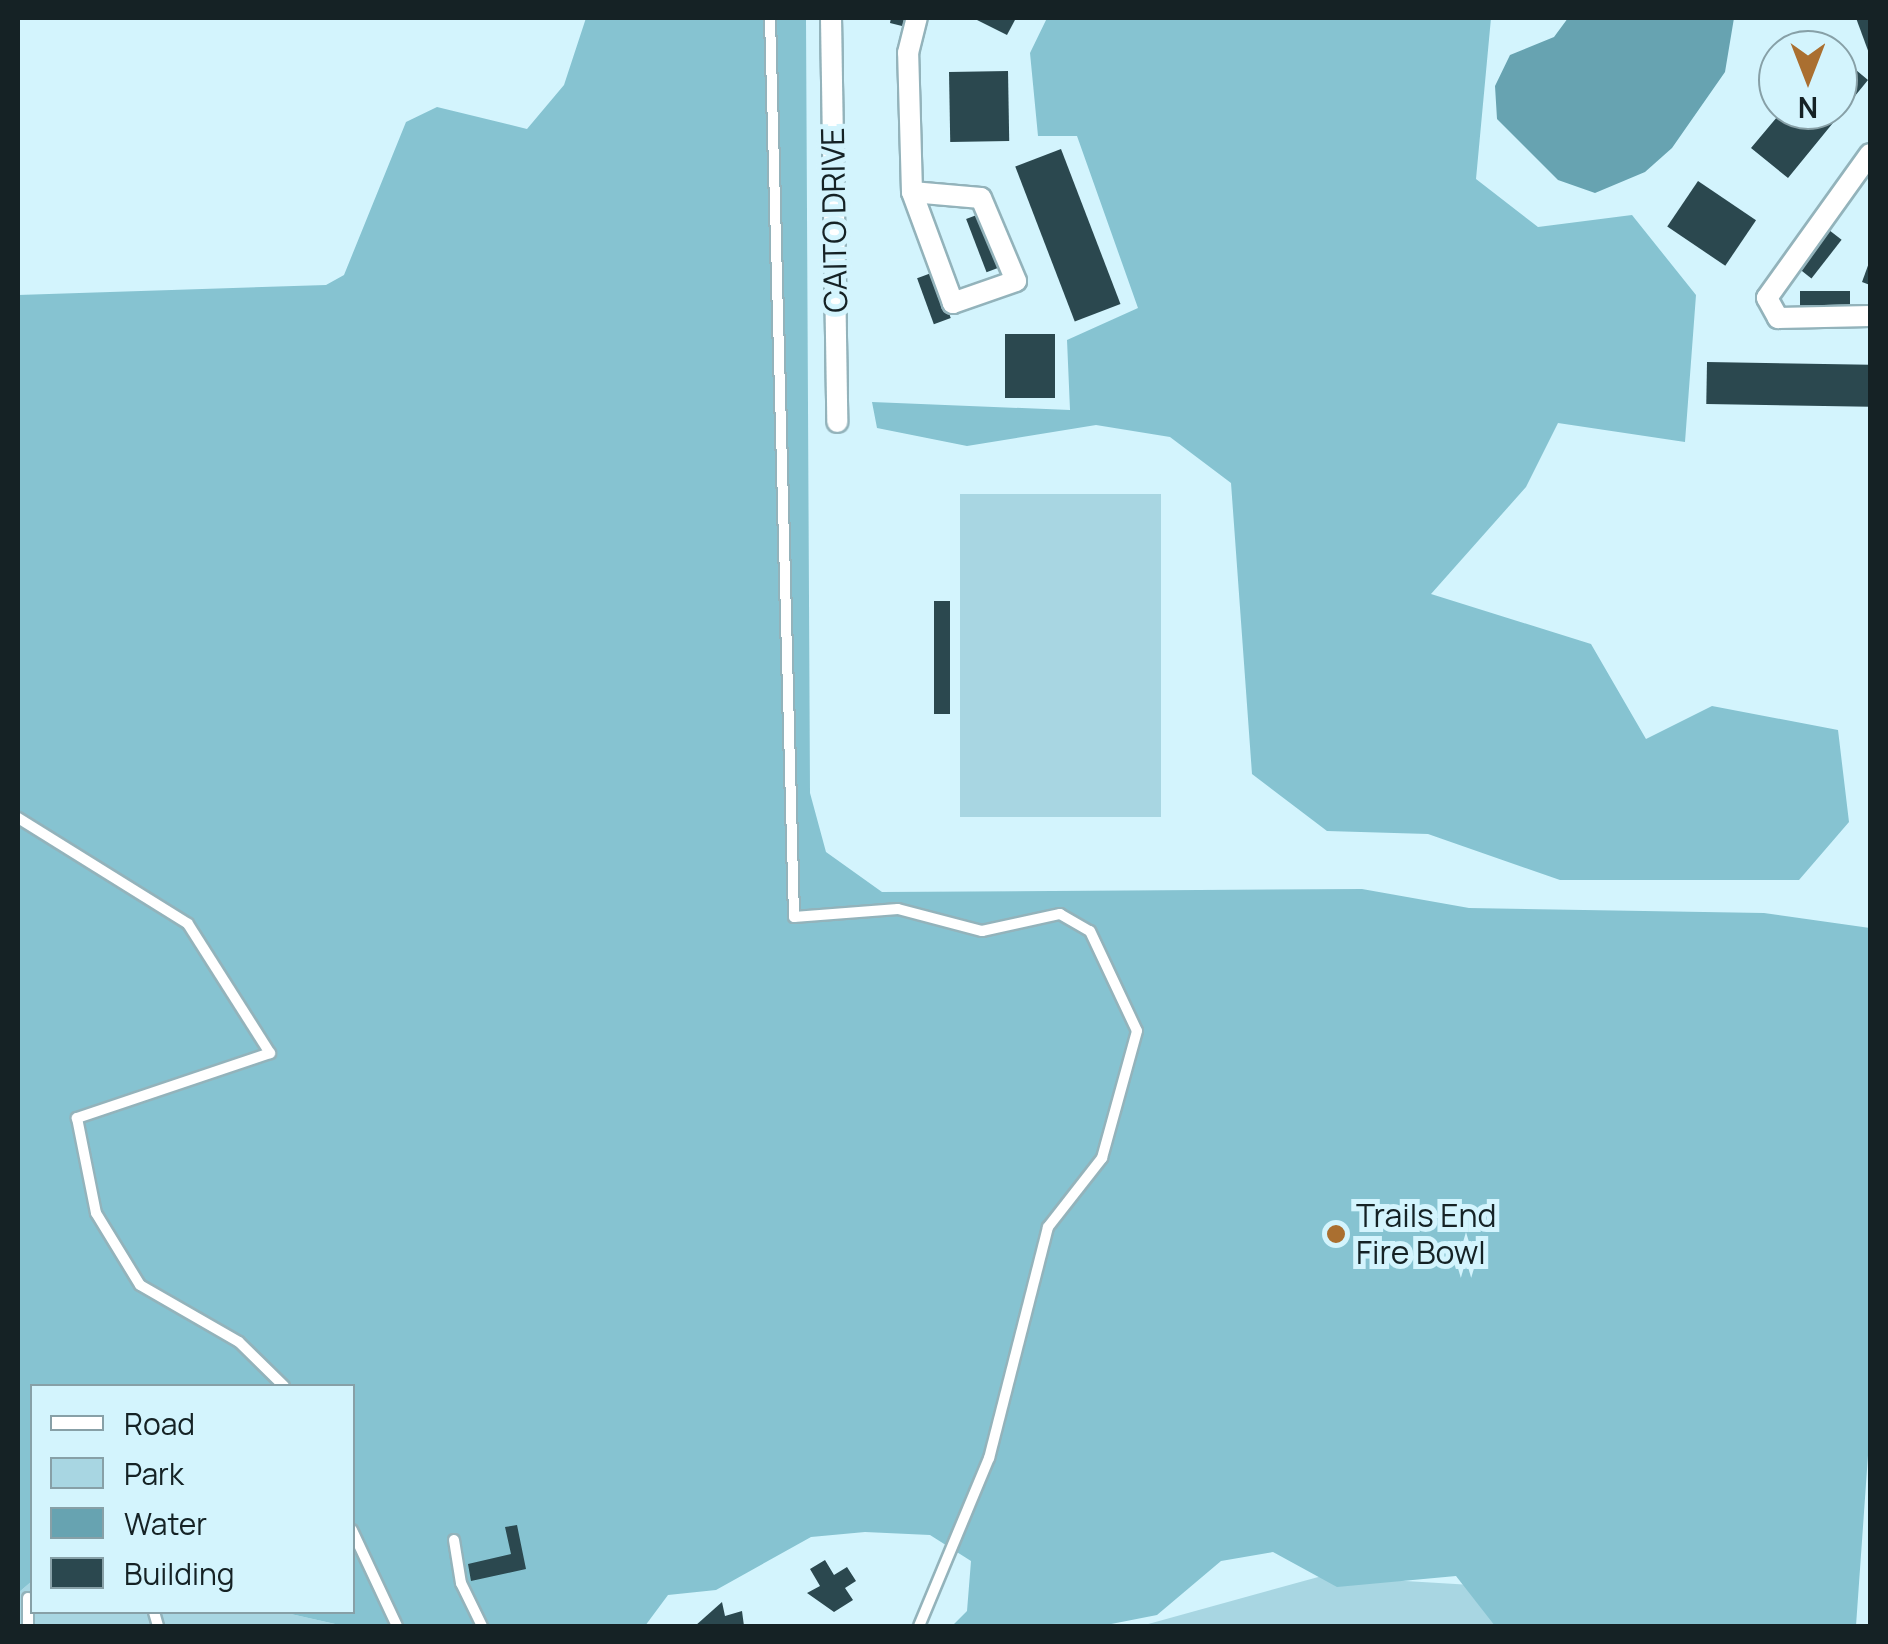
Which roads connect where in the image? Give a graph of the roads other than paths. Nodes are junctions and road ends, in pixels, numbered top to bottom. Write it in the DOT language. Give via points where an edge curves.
graph roads {
  1 [pos="770,18"];
  2 [pos="831,18"];
  3 [pos="916,18"];
  4 [pos="1870,154"];
  5 [pos="912,192"];
  6 [pos="1870,316"];
  7 [pos="838,422"];
  8 [pos="18,818"];
  9 [pos="282,1384"];
  10 [pos="355,1536"];
  11 [pos="454,1540"];
  12 [pos="26,1598"];
  13 [pos="28,1626"];
  14 [pos="397,1626"];
  15 [pos="482,1626"];
  16 [pos="919,1626"];
  1 -- 16 [label="lane" via="794,917 898,908 982,930 1060,914 1090,931 1136,1032 1102,1158 1048,1227 989,1458"];
  2 -- 7 [label="street, CAITO DRIVE"];
  3 -- 5 [label="street" via="908,53"];
  4 -- 6 [label="street" via="1767,298 1778,318"];
  5 -- 5 [label="street" via="953,304 1016,281 981,198"];
  8 -- 9 [label="lane" via="188,924 270,1052 77,1118 96,1213 140,1285 240,1342"];
  10 -- 14 [label="lane"];
  11 -- 15 [label="lane" via="460,1583"];
  12 -- 13 [label="lane"];
}
